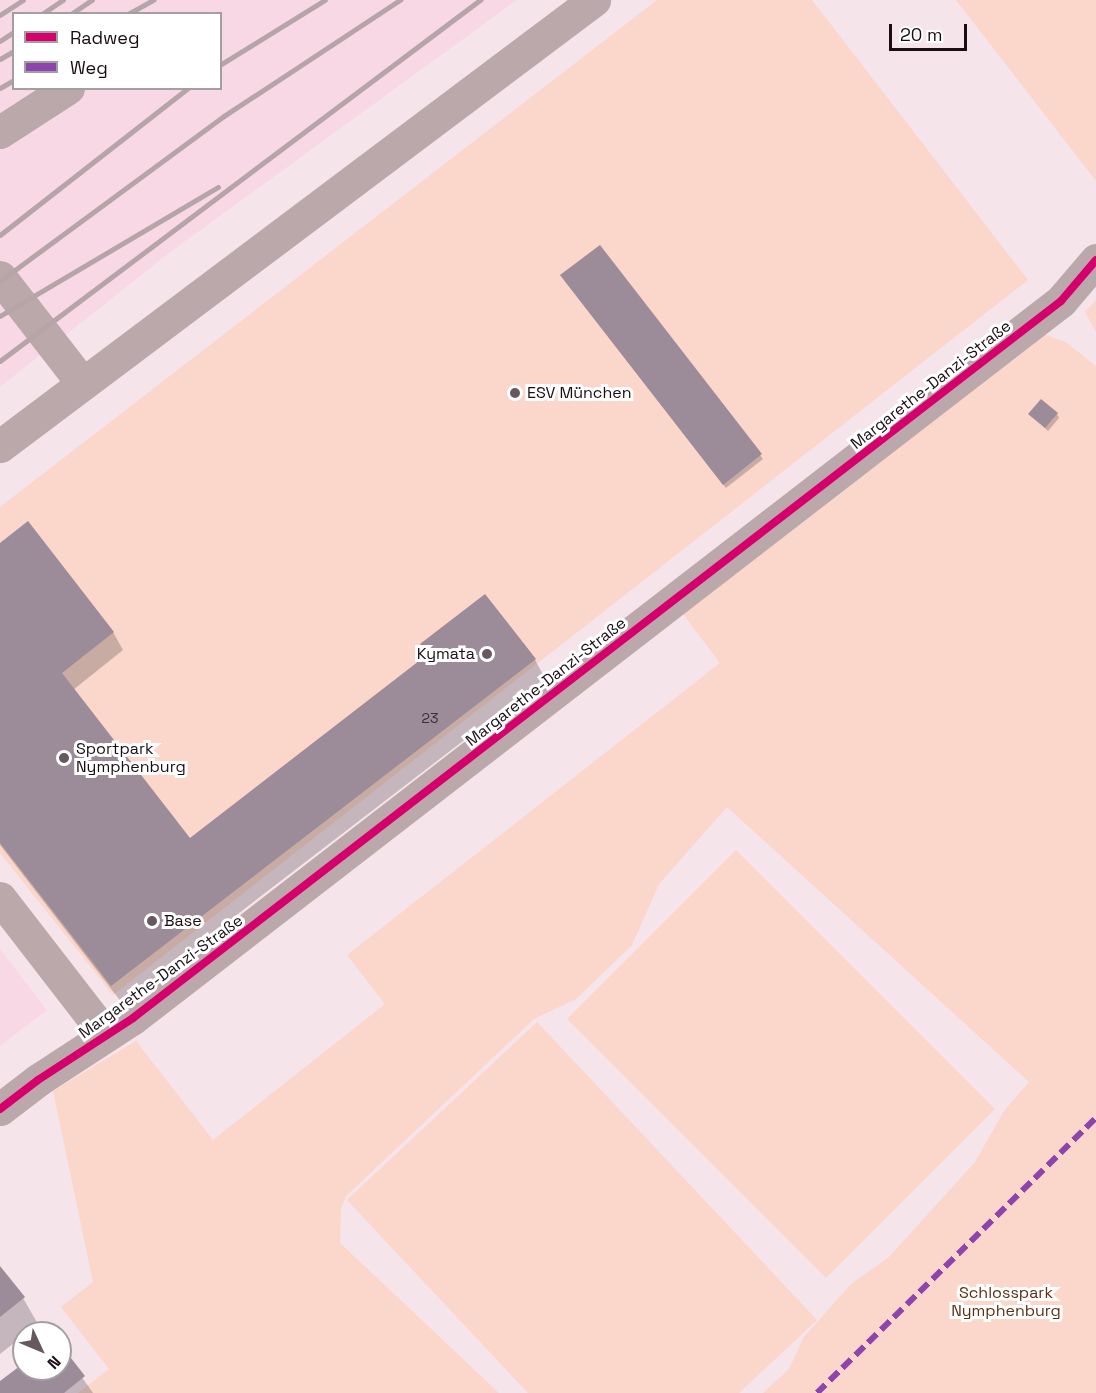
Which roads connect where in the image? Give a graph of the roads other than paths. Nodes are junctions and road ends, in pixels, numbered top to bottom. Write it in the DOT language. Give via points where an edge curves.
graph roads {
  1 [pos="594,0"];
  2 [pos="65,90"];
  3 [pos="0,132"];
  4 [pos="1096,260"];
  5 [pos="0,277"];
  6 [pos="83,384"];
  7 [pos="0,446"];
  8 [pos="0,898"];
  9 [pos="106,1035"];
  10 [pos="0,1109"];
  1 -- 6 [label="street"];
  2 -- 3 [label="street"];
  4 -- 9 [label="street, Margarethe-Danzi-Straße" via="1061,301 221,951"];
  5 -- 6 [label="street"];
  6 -- 7 [label="street"];
  8 -- 9 [label="street"];
  9 -- 10 [label="street, Margarethe-Danzi-Straße"];
}
